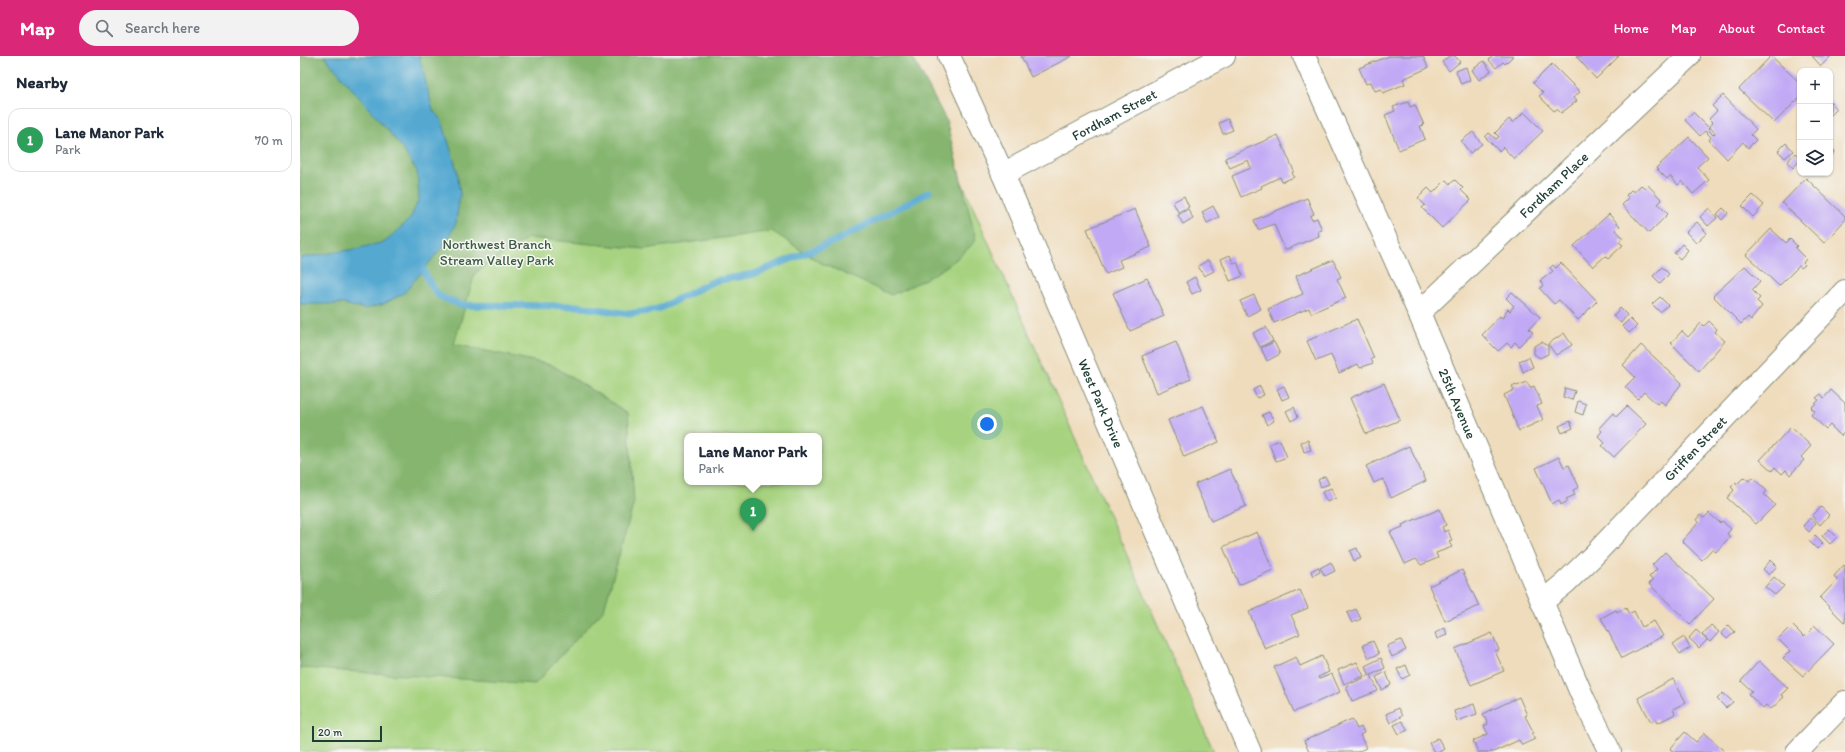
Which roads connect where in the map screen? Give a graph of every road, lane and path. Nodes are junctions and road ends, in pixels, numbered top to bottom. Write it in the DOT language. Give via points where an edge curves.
graph roads {
  1 [pos="949,56"];
  2 [pos="1224,56"];
  3 [pos="1304,56"];
  4 [pos="1689,56"];
  5 [pos="1003,174"];
  6 [pos="1845,291"];
  7 [pos="1419,313"];
  8 [pos="1542,602"];
  9 [pos="1845,702"];
  10 [pos="1250,752"];
  11 [pos="1610,752"];
  12 [pos="1797,752"];
  1 -- 5 [label="street, West Park Drive"];
  2 -- 5 [label="street, Fordham Street"];
  3 -- 7 [label="street, 25th Avenue"];
  4 -- 7 [label="street, Fordham Place"];
  5 -- 10 [label="street, West Park Drive"];
  6 -- 8 [label="street, Griffen Street" via="1592,556"];
  7 -- 8 [label="street, 25th Avenue"];
  8 -- 11 [label="street, 25th Avenue" via="1584,700"];
  9 -- 12 [label="street"];
}
